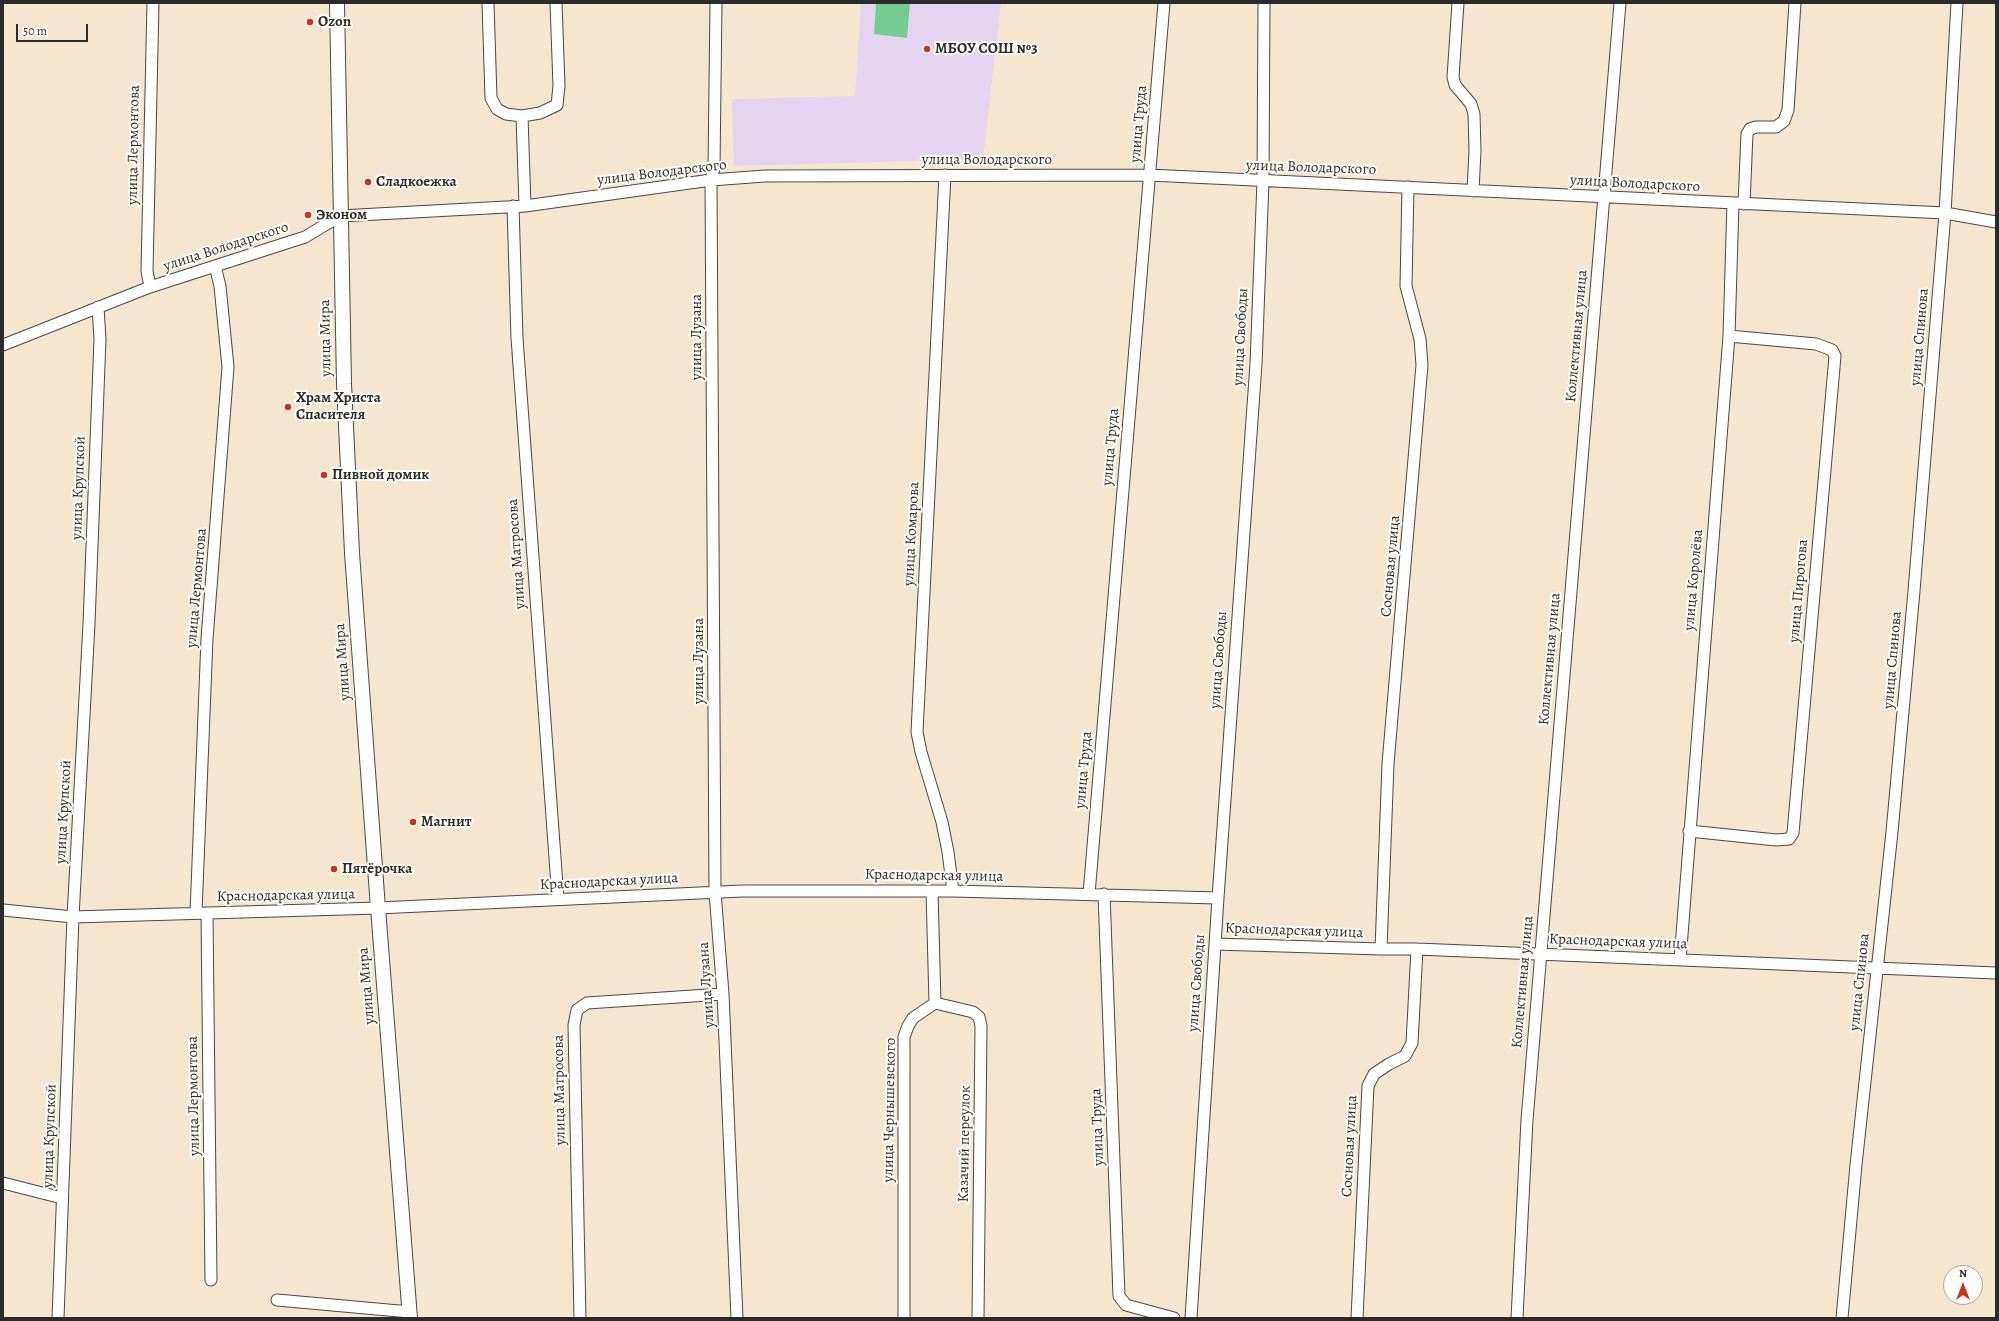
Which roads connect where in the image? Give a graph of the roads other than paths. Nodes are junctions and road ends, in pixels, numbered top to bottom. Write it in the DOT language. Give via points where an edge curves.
graph roads {
  1 [pos="152,3"];
  2 [pos="337,3"];
  3 [pos="488,3"];
  4 [pos="556,3"];
  5 [pos="716,3"];
  6 [pos="1164,3"];
  7 [pos="1264,3"];
  8 [pos="1458,3"];
  9 [pos="1620,3"];
  10 [pos="1795,3"];
  11 [pos="1957,3"];
  12 [pos="522,116"];
  13 [pos="945,175"];
  14 [pos="1149,175"];
  15 [pos="710,180"];
  16 [pos="1263,181"];
  17 [pos="1408,187"];
  18 [pos="1472,191"];
  19 [pos="1603,198"];
  20 [pos="1738,204"];
  21 [pos="513,206"];
  22 [pos="525,206"];
  23 [pos="1945,213"];
  24 [pos="340,216"];
  25 [pos="1996,222"];
  26 [pos="215,266"];
  27 [pos="150,287"];
  28 [pos="98,307"];
  29 [pos="1729,336"];
  30 [pos="3,345"];
  31 [pos="1689,831"];
  32 [pos="932,891"];
  33 [pos="953,891"];
  34 [pos="715,892"];
  35 [pos="1089,894"];
  36 [pos="1104,894"];
  37 [pos="1218,898"];
  38 [pos="558,899"];
  39 [pos="378,908"];
  40 [pos="3,910"];
  41 [pos="201,913"];
  42 [pos="73,917"];
  43 [pos="1215,944"];
  44 [pos="1417,949"];
  45 [pos="1381,950"];
  46 [pos="1540,954"];
  47 [pos="1680,960"];
  48 [pos="1877,968"];
  49 [pos="1996,973"];
  50 [pos="723,994"];
  51 [pos="935,1003"];
  52 [pos="3,1183"];
  53 [pos="62,1198"];
  54 [pos="211,1280"];
  55 [pos="277,1300"];
  56 [pos="410,1315"];
  57 [pos="58,1318"];
  58 [pos="580,1318"];
  59 [pos="737,1318"];
  60 [pos="904,1318"];
  61 [pos="978,1318"];
  62 [pos="1174,1318"];
  63 [pos="1191,1318"];
  64 [pos="1357,1318"];
  65 [pos="1517,1318"];
  66 [pos="1842,1318"];
  1 -- 27 [label="street, улица Лермонтова" via="146,271"];
  2 -- 24 [label="main road, улица Мира"];
  3 -- 12 [label="street" via="491,98 497,109 506,114"];
  4 -- 12 [label="street" via="560,86 557,105 540,113"];
  5 -- 15 [label="street, улица Лузана" via="714,168"];
  6 -- 14 [label="street, улица Труда"];
  7 -- 16 [label="street, улица Свободы"];
  8 -- 18 [label="street" via="1453,77 1455,85 1470,104 1474,114"];
  9 -- 19 [label="street, Коллективная улица"];
  10 -- 20 [label="street, улица Королёва" via="1788,110 1784,121 1776,127 1756,127 1750,129 1747,134"];
  11 -- 23 [label="street, улица Спинова"];
  12 -- 22 [label="street"];
  13 -- 14 [label="street, улица Володарского"];
  13 -- 15 [label="street, улица Володарского" via="764,176"];
  13 -- 33 [label="street, улица Комарова" via="917,732 942,822"];
  14 -- 16 [label="street, улица Володарского"];
  14 -- 35 [label="street, улица Труда"];
  15 -- 22 [label="street, улица Володарского"];
  15 -- 34 [label="street, улица Лузана"];
  16 -- 17 [label="street, улица Володарского"];
  16 -- 37 [label="street, улица Свободы" via="1256,364"];
  17 -- 18 [label="street, улица Володарского"];
  17 -- 45 [label="street, Сосновая улица" via="1406,286 1420,338 1422,365 1388,764"];
  18 -- 19 [label="street, улица Володарского"];
  19 -- 20 [label="street, улица Володарского"];
  19 -- 46 [label="street, Коллективная улица"];
  20 -- 23 [label="street, улица Володарского"];
  20 -- 29 [label="street, улица Королёва"];
  21 -- 22 [label="street, улица Володарского"];
  21 -- 24 [label="street, улица Володарского"];
  21 -- 38 [label="street, улица Матросова" via="518,346"];
  23 -- 25 [label="street, улица Володарского"];
  23 -- 48 [label="street, улица Спинова" via="1892,832"];
  24 -- 26 [label="street, улица Володарского" via="305,237"];
  24 -- 39 [label="main road, улица Мира" via="352,553"];
  26 -- 27 [label="street, улица Володарского"];
  26 -- 41 [label="street, улица Лермонтова" via="220,286 228,367 207,640"];
  27 -- 28 [label="street, улица Володарского"];
  28 -- 30 [label="street, улица Володарского"];
  28 -- 42 [label="street, улица Крупской" via="100,340 89,624"];
  29 -- 31 [label="street, улица Королёва"];
  29 -- 31 [label="street, улица Пирогова" via="1816,344 1832,350 1835,356 1793,833 1789,839 1776,840"];
  31 -- 47 [label="street, улица Королёва"];
  32 -- 33 [label="street, Краснодарская улица"];
  32 -- 34 [label="street, Краснодарская улица"];
  32 -- 51 [label="street"];
  33 -- 35 [label="street, Краснодарская улица"];
  34 -- 38 [label="street, Краснодарская улица"];
  34 -- 50 [label="street, улица Лузана"];
  35 -- 36 [label="street, Краснодарская улица"];
  36 -- 37 [label="street, Краснодарская улица"];
  36 -- 62 [label="street, улица Труда" via="1119,1296 1126,1305"];
  37 -- 43 [label="street, улица Свободы"];
  38 -- 39 [label="street, Краснодарская улица"];
  39 -- 41 [label="street, Краснодарская улица"];
  39 -- 56 [label="main road, улица Мира"];
  40 -- 42 [label="street, Краснодарская улица"];
  41 -- 42 [label="street, Краснодарская улица"];
  41 -- 54 [label="street, улица Лермонтова"];
  42 -- 53 [label="street, улица Крупской"];
  43 -- 45 [label="street, Краснодарская улица"];
  43 -- 63 [label="street, улица Свободы"];
  44 -- 45 [label="street, Краснодарская улица"];
  44 -- 46 [label="street, Краснодарская улица"];
  44 -- 64 [label="street, Сосновая улица" via="1412,1043 1405,1056 1374,1074 1368,1086"];
  46 -- 47 [label="street, Краснодарская улица"];
  46 -- 65 [label="street, Коллективная улица" via="1527,1120"];
  47 -- 48 [label="street, Краснодарская улица"];
  48 -- 49 [label="street, Краснодарская улица"];
  48 -- 66 [label="street, улица Спинова"];
  50 -- 58 [label="street, улица Матросова" via="586,1003 577,1010 574,1025"];
  50 -- 59 [label="street, улица Лузана"];
  51 -- 60 [label="street, улица Чернышевского" via="913,1018 904,1037"];
  51 -- 61 [label="street, Казачий переулок" via="973,1012 979,1017 981,1026"];
  52 -- 53 [label="street"];
  53 -- 57 [label="street, улица Крупской"];
  55 -- 56 [label="street"];
}
